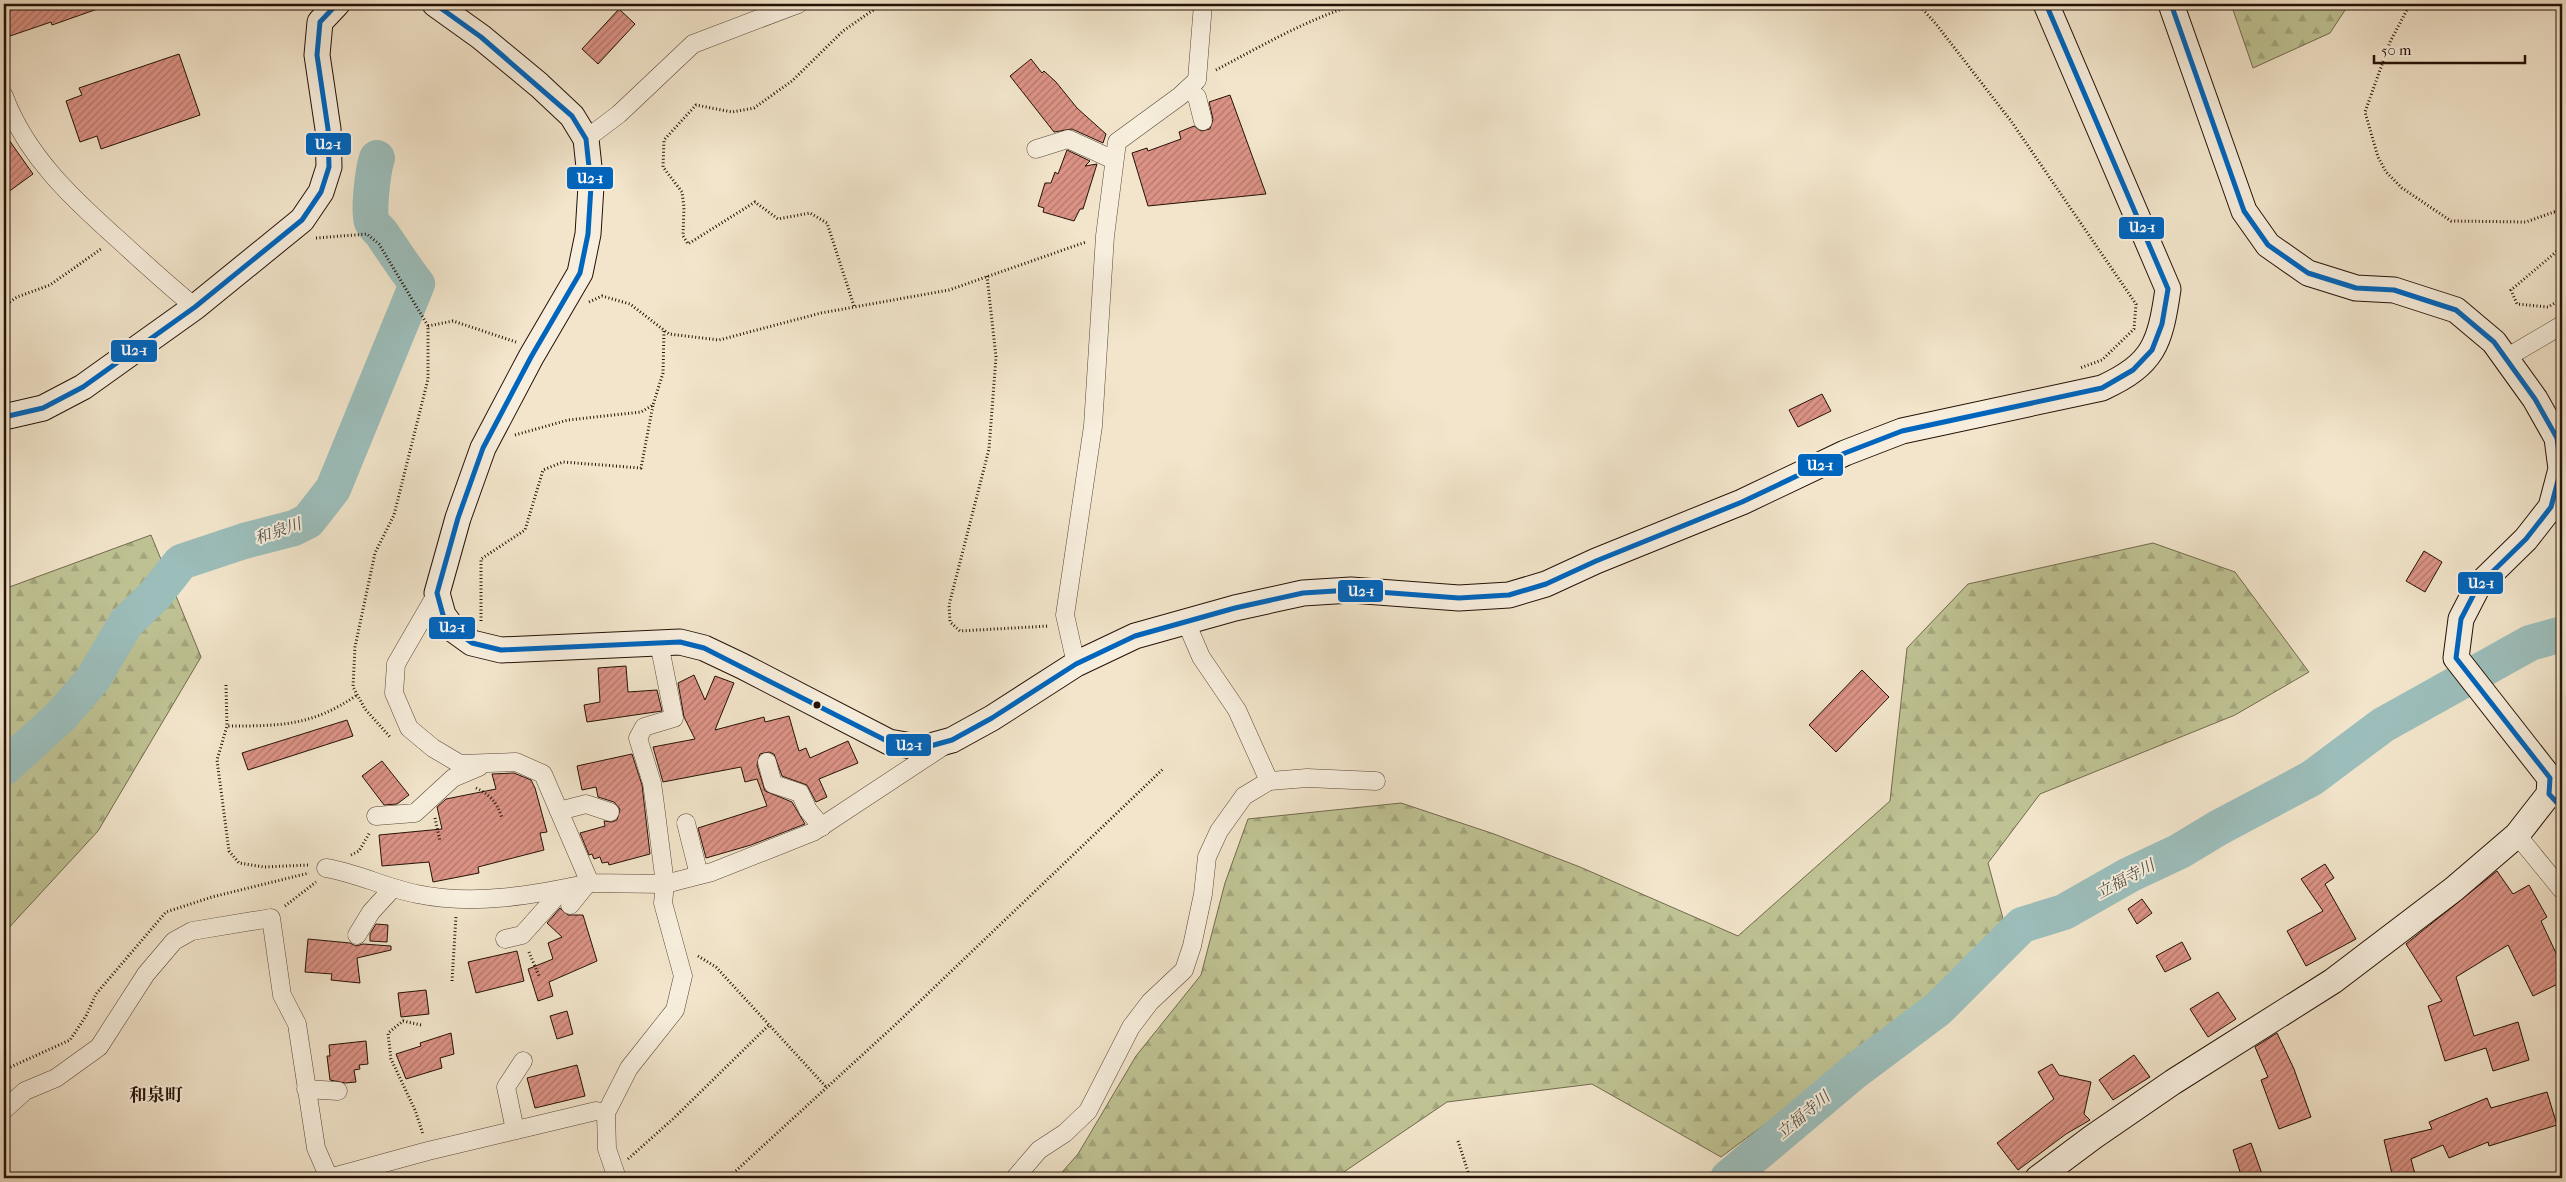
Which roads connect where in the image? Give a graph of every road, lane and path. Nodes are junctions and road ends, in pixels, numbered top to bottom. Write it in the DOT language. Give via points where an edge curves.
graph roads {
  1 [pos="337,4"];
  2 [pos="435,4"];
  3 [pos="798,4"];
  4 [pos="882,4"];
  5 [pos="1203,4"];
  6 [pos="1357,4"];
  7 [pos="1918,4"];
  8 [pos="2046,4"];
  9 [pos="2171,4"];
  10 [pos="2410,4"];
  11 [pos="1192,84"];
  12 [pos="4,96"];
  13 [pos="1203,121"];
  14 [pos="586,139"];
  15 [pos="1036,149"];
  16 [pos="1114,160"];
  17 [pos="2562,214"];
  18 [pos="1105,236"];
  19 [pos="116,238"];
  20 [pos="312,238"];
  21 [pos="2562,247"];
  22 [pos="987,276"];
  23 [pos="2562,299"];
  24 [pos="586,303"];
  25 [pos="4,306"];
  26 [pos="854,306"];
  27 [pos="195,307"];
  28 [pos="2562,325"];
  29 [pos="428,326"];
  30 [pos="547,329"];
  31 [pos="664,330"];
  32 [pos="2506,358"];
  33 [pos="2073,395"];
  34 [pos="653,405"];
  35 [pos="4,416"];
  36 [pos="485,445"];
  37 [pos="436,594"];
  38 [pos="1186,622"];
  39 [pos="1067,624"];
  40 [pos="659,643"];
  41 [pos="481,646"];
  42 [pos="1076,664"];
  43 [pos="226,685"];
  44 [pos="358,695"];
  45 [pos="227,726"];
  46 [pos="394,740"];
  47 [pos="952,740"];
  48 [pos="767,762"];
  49 [pos="487,764"];
  50 [pos="1163,770"];
  51 [pos="453,778"];
  52 [pos="1269,781"];
  53 [pos="1376,782"];
  54 [pos="2556,801"];
  55 [pos="559,810"];
  56 [pos="610,812"];
  57 [pos="376,816"];
  58 [pos="502,818"];
  59 [pos="686,823"];
  60 [pos="822,826"];
  61 [pos="2517,835"];
  62 [pos="330,869"];
  63 [pos="700,875"];
  64 [pos="588,884"];
  65 [pos="665,884"];
  66 [pos="393,888"];
  67 [pos="2562,890"];
  68 [pos="566,897"];
  69 [pos="458,900"];
  70 [pos="271,918"];
  71 [pos="357,935"];
  72 [pos="514,937"];
  73 [pos="671,940"];
  74 [pos="538,976"];
  75 [pos="452,981"];
  76 [pos="86,1016"];
  77 [pos="421,1025"];
  78 [pos="769,1025"];
  79 [pos="523,1061"];
  80 [pos="4,1070"];
  81 [pos="826,1088"];
  82 [pos="306,1089"];
  83 [pos="338,1091"];
  84 [pos="4,1110"];
  85 [pos="606,1113"];
  86 [pos="515,1130"];
  87 [pos="1458,1141"];
  88 [pos="428,1151"];
  89 [pos="616,1174"];
  90 [pos="728,1178"];
  91 [pos="1015,1178"];
  92 [pos="1470,1178"];
  93 [pos="2038,1178"];
  1 -- 27 [label="street" via="320,22 317,55 328,128 329,168 321,192 302,220"];
  2 -- 14 [label="street" via="539,85 572,116"];
  3 -- 14 [label="street" via="693,44 619,114"];
  4 -- 26 [label="path" via="843,31 792,80 754,108 732,112 696,105 664,140 663,167 682,192 683,236 688,244 754,202 778,220 810,214 827,223"];
  5 -- 11 [label="street"];
  6 -- 11 [label="path" via="1338,9 1274,40"];
  7 -- 33 [label="path" via="2011,121 2136,304 2134,329 2102,360 2074,370"];
  8 -- 33 [label="street" via="2168,290 2163,326 2155,348 2128,376 2102,388"];
  9 -- 32 [label="street" via="2244,212 2268,245 2308,272 2356,288 2394,290 2456,310 2494,342"];
  10 -- 17 [label="path" via="2390,42 2365,112 2378,157 2386,172 2402,188 2451,221 2526,222 2554,212"];
  11 -- 13 [label="street"];
  11 -- 16 [label="street" via="1116,142"];
  12 -- 19 [label="street" via="35,154 60,185"];
  14 -- 30 [label="street" via="592,186 588,234 580,273"];
  15 -- 16 [label="street" via="1068,139"];
  16 -- 18 [label="street"];
  18 -- 22 [label="path"];
  18 -- 39 [label="street" via="1093,426 1065,615"];
  19 -- 25 [label="path" via="50,285 17,297"];
  19 -- 27 [label="street"];
  20 -- 29 [label="path" via="367,234 379,244"];
  21 -- 23 [label="path" via="2511,290 2517,304 2548,307"];
  22 -- 26 [label="path" via="949,290"];
  22 -- 39 [label="path" via="996,357 989,449 949,605 950,622 960,631"];
  24 -- 31 [label="path" via="602,296 630,304"];
  26 -- 31 [label="path" via="719,340 670,334"];
  27 -- 35 [label="street" via="83,387 43,408"];
  28 -- 32 [label="street"];
  29 -- 30 [label="path" via="453,321 518,343 536,329"];
  29 -- 44 [label="path" via="428,379 394,515 375,553 355,646 353,687"];
  30 -- 36 [label="street"];
  31 -- 34 [label="path" via="663,373"];
  32 -- 54 [label="street" via="2557,438 2561,468 2550,508 2526,539 2478,586 2461,619 2456,658 2550,778"];
  33 -- 38 [label="street" via="1902,431 1546,584 1509,595 1459,598 1351,590 1303,593"];
  34 -- 36 [label="path" via="641,412 568,420"];
  34 -- 41 [label="path" via="641,468 563,462 543,470 525,530 481,559"];
  36 -- 37 [label="street" via="458,518"];
  37 -- 41 [label="street" via="443,614 454,630"];
  37 -- 49 [label="street" via="396,664 394,694 409,728 434,748 460,764"];
  38 -- 42 [label="street" via="1135,636"];
  38 -- 52 [label="street" via="1201,657 1237,710"];
  39 -- 42 [label="street"];
  40 -- 41 [label="street" via="500,650"];
  40 -- 47 [label="street" via="680,642 704,648 888,742 923,748"];
  40 -- 65 [label="street" via="674,718 644,727 638,738 652,783"];
  42 -- 47 [label="street"];
  43 -- 45 [label="path"];
  44 -- 45 [label="path" via="311,720 279,726"];
  44 -- 46 [label="path" via="365,709"];
  45 -- 62 [label="path" via="217,760 230,851 239,863 264,866 304,864"];
  47 -- 60 [label="street"];
  48 -- 60 [label="street" via="773,784 800,794"];
  49 -- 51 [label="street"];
  49 -- 55 [label="street" via="516,762 543,774"];
  50 -- 81 [label="path"];
  51 -- 57 [label="street" via="415,813"];
  51 -- 58 [label="path" via="487,793 497,804"];
  52 -- 53 [label="street" via="1307,778"];
  52 -- 91 [label="street" via="1244,796 1219,831 1207,857 1203,894 1184,970 1150,1002 1132,1027 1088,1111 1065,1133 1039,1150"];
  54 -- 61 [label="street"];
  55 -- 56 [label="street" via="586,804"];
  55 -- 64 [label="street"];
  59 -- 63 [label="street"];
  60 -- 63 [label="street"];
  61 -- 67 [label="street"];
  61 -- 93 [label="street" via="2454,889 2333,982 2173,1082"];
  62 -- 66 [label="street"];
  62 -- 70 [label="path"];
  63 -- 65 [label="street"];
  64 -- 65 [label="street"];
  64 -- 68 [label="street"];
  65 -- 73 [label="street" via="663,903"];
  66 -- 69 [label="street"];
  66 -- 71 [label="street"];
  68 -- 69 [label="street"];
  68 -- 72 [label="street"];
  69 -- 75 [label="path"];
  70 -- 82 [label="street" via="277,973 282,995 297,1024"];
  70 -- 84 [label="street" via="192,931 174,941 146,974 99,1047 56,1078 24,1091"];
  72 -- 74 [label="path"];
  73 -- 78 [label="path" via="716,967"];
  73 -- 85 [label="street" via="683,976 675,1010 629,1068"];
  76 -- 80 [label="path" via="70,1040"];
  77 -- 88 [label="path" via="403,1021 388,1033 391,1059 415,1110"];
  78 -- 81 [label="path"];
  78 -- 89 [label="path"];
  79 -- 86 [label="street" via="506,1087"];
  81 -- 90 [label="path"];
  82 -- 83 [label="street"];
  82 -- 88 [label="street" via="316,1148 329,1178"];
  85 -- 86 [label="street" via="596,1111"];
  85 -- 89 [label="street" via="607,1149"];
  86 -- 88 [label="street"];
  87 -- 92 [label="path"];
}
